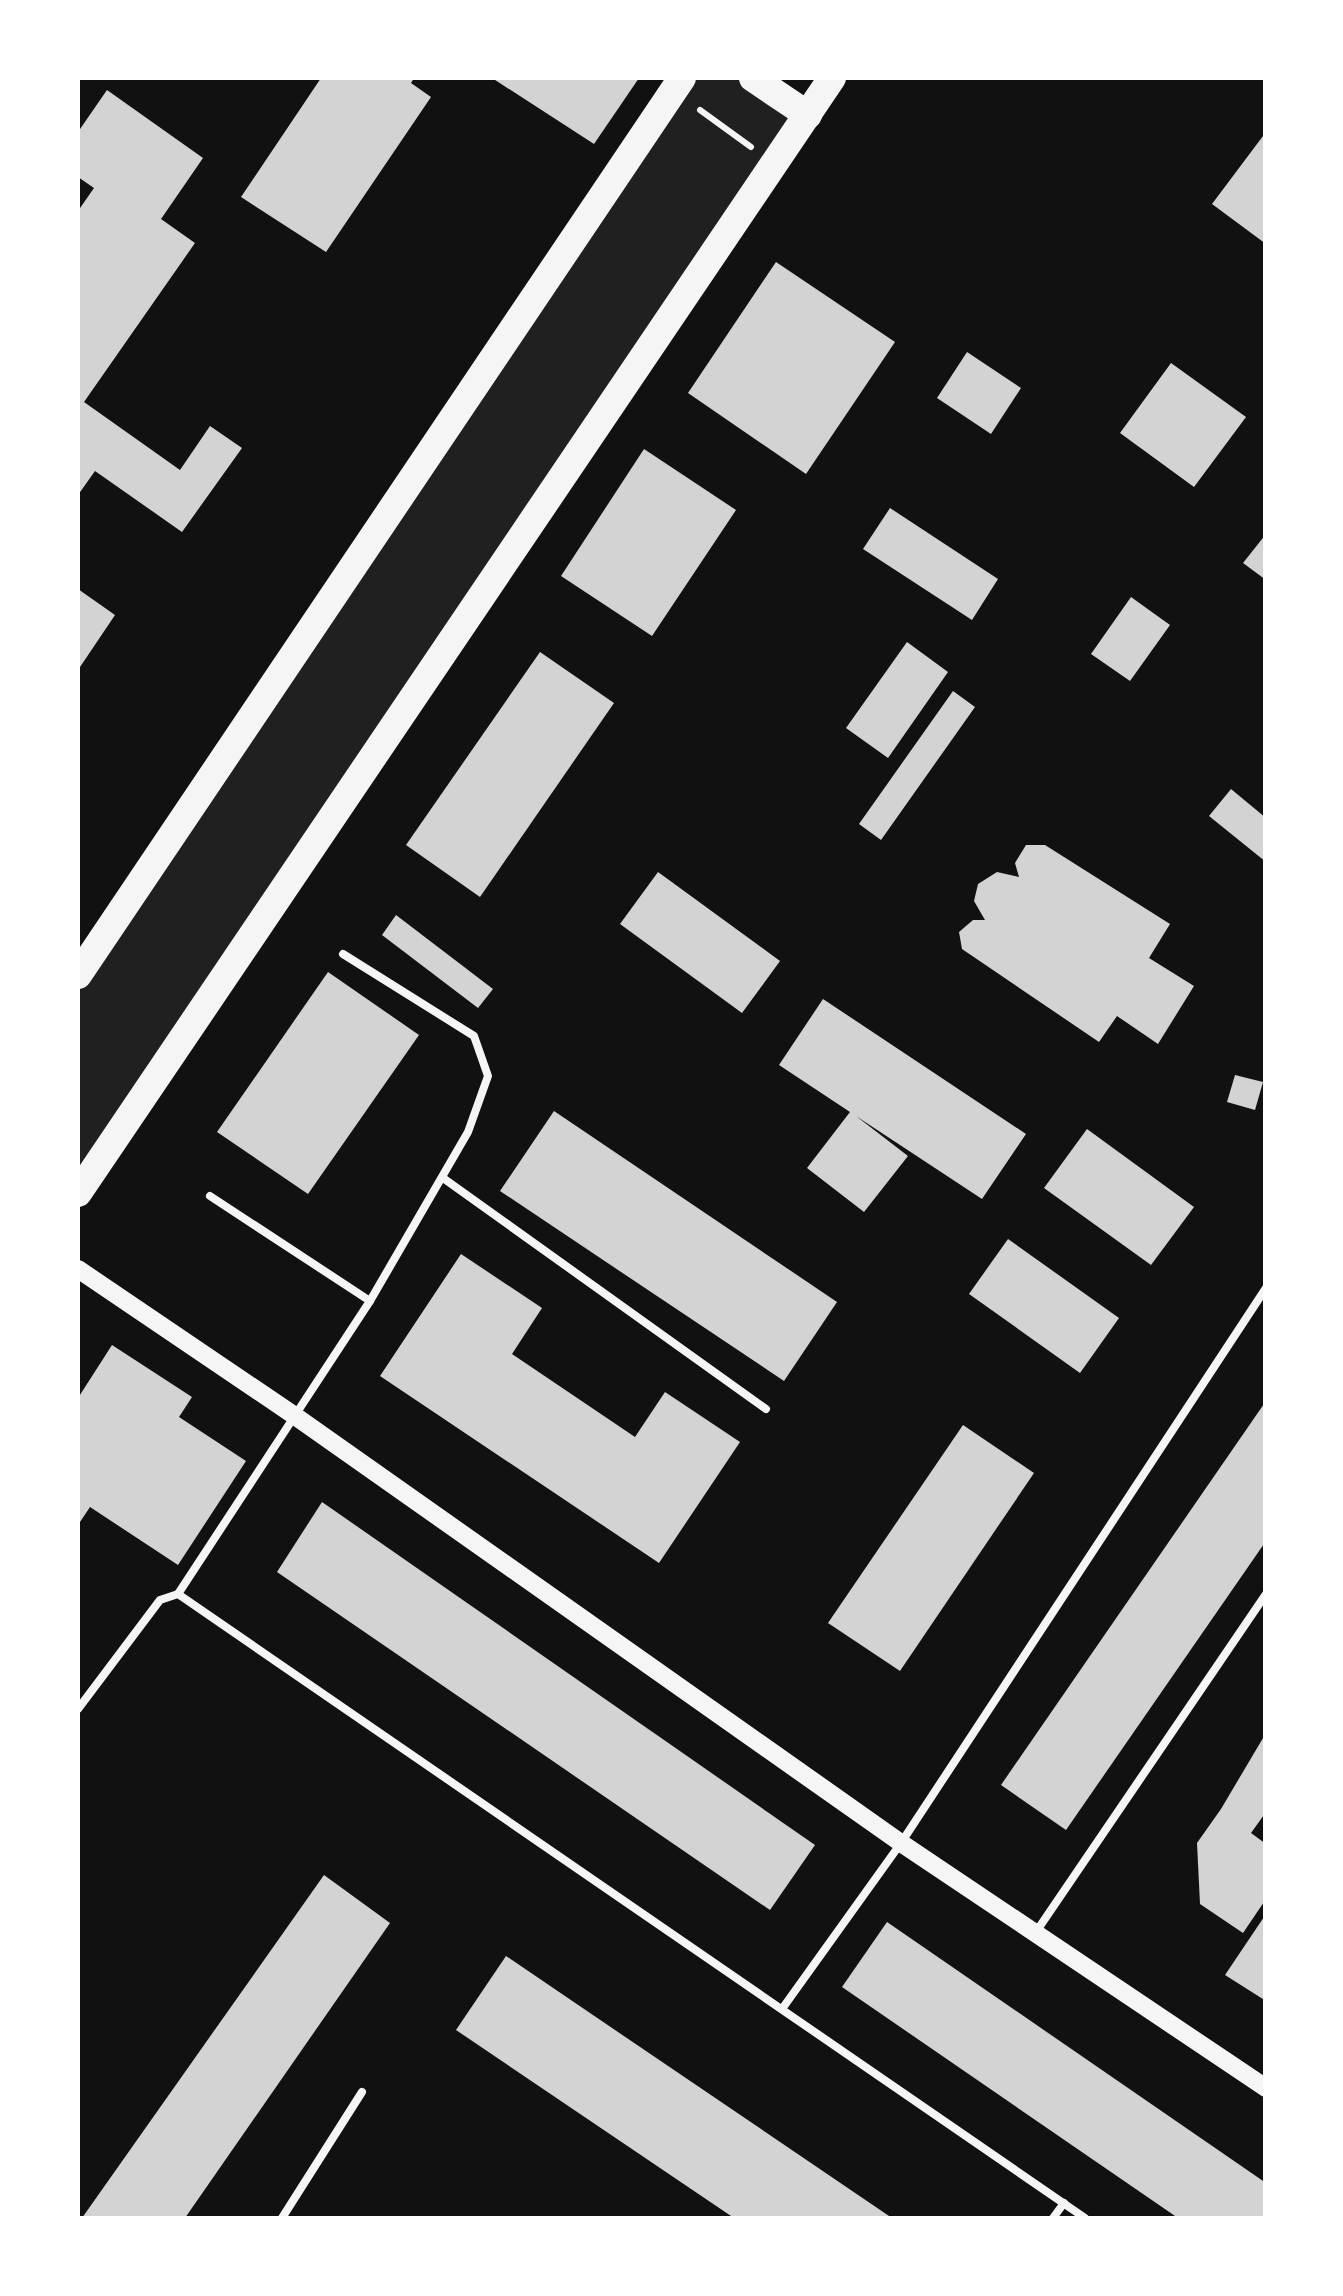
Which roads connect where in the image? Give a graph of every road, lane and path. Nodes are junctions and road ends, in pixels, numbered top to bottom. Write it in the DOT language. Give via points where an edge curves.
graph roads {
  1 [pos="753,78"];
  2 [pos="832,78"];
  3 [pos="678,84"];
  4 [pos="808,115"];
  5 [pos="775,164"];
  6 [pos="342,954"];
  7 [pos="78,975"];
  8 [pos="443,1178"];
  9 [pos="78,1193"];
  10 [pos="210,1196"];
  11 [pos="78,1269"];
  12 [pos="1266,1288"];
  13 [pos="370,1301"];
  14 [pos="766,1409"];
  15 [pos="294,1416"];
  16 [pos="178,1594"];
  17 [pos="1266,1594"];
  18 [pos="78,1709"];
  19 [pos="900,1843"];
  20 [pos="1036,1932"];
  21 [pos="782,2010"];
  22 [pos="1266,2088"];
  23 [pos="362,2092"];
  24 [pos="1064,2203"];
  25 [pos="282,2218"];
  26 [pos="1053,2218"];
  27 [pos="1085,2218"];
  1 -- 4 [label="highway"];
  2 -- 4 [label="highway"];
  3 -- 5 [label="path"];
  3 -- 7 [label="highway"];
  4 -- 5 [label="highway"];
  5 -- 9 [label="highway"];
  6 -- 8 [label="lane" via="474,1036 488,1076"];
  8 -- 13 [label="lane"];
  8 -- 14 [label="lane"];
  10 -- 13 [label="lane"];
  11 -- 15 [label="street"];
  12 -- 19 [label="lane"];
  13 -- 15 [label="lane"];
  15 -- 16 [label="lane"];
  15 -- 19 [label="street"];
  16 -- 18 [label="lane" via="160,1600"];
  16 -- 21 [label="lane"];
  17 -- 20 [label="lane"];
  19 -- 20 [label="street"];
  19 -- 21 [label="lane"];
  20 -- 22 [label="street"];
  21 -- 24 [label="lane"];
  23 -- 25 [label="lane"];
  24 -- 26 [label="lane"];
  24 -- 27 [label="lane"];
}
